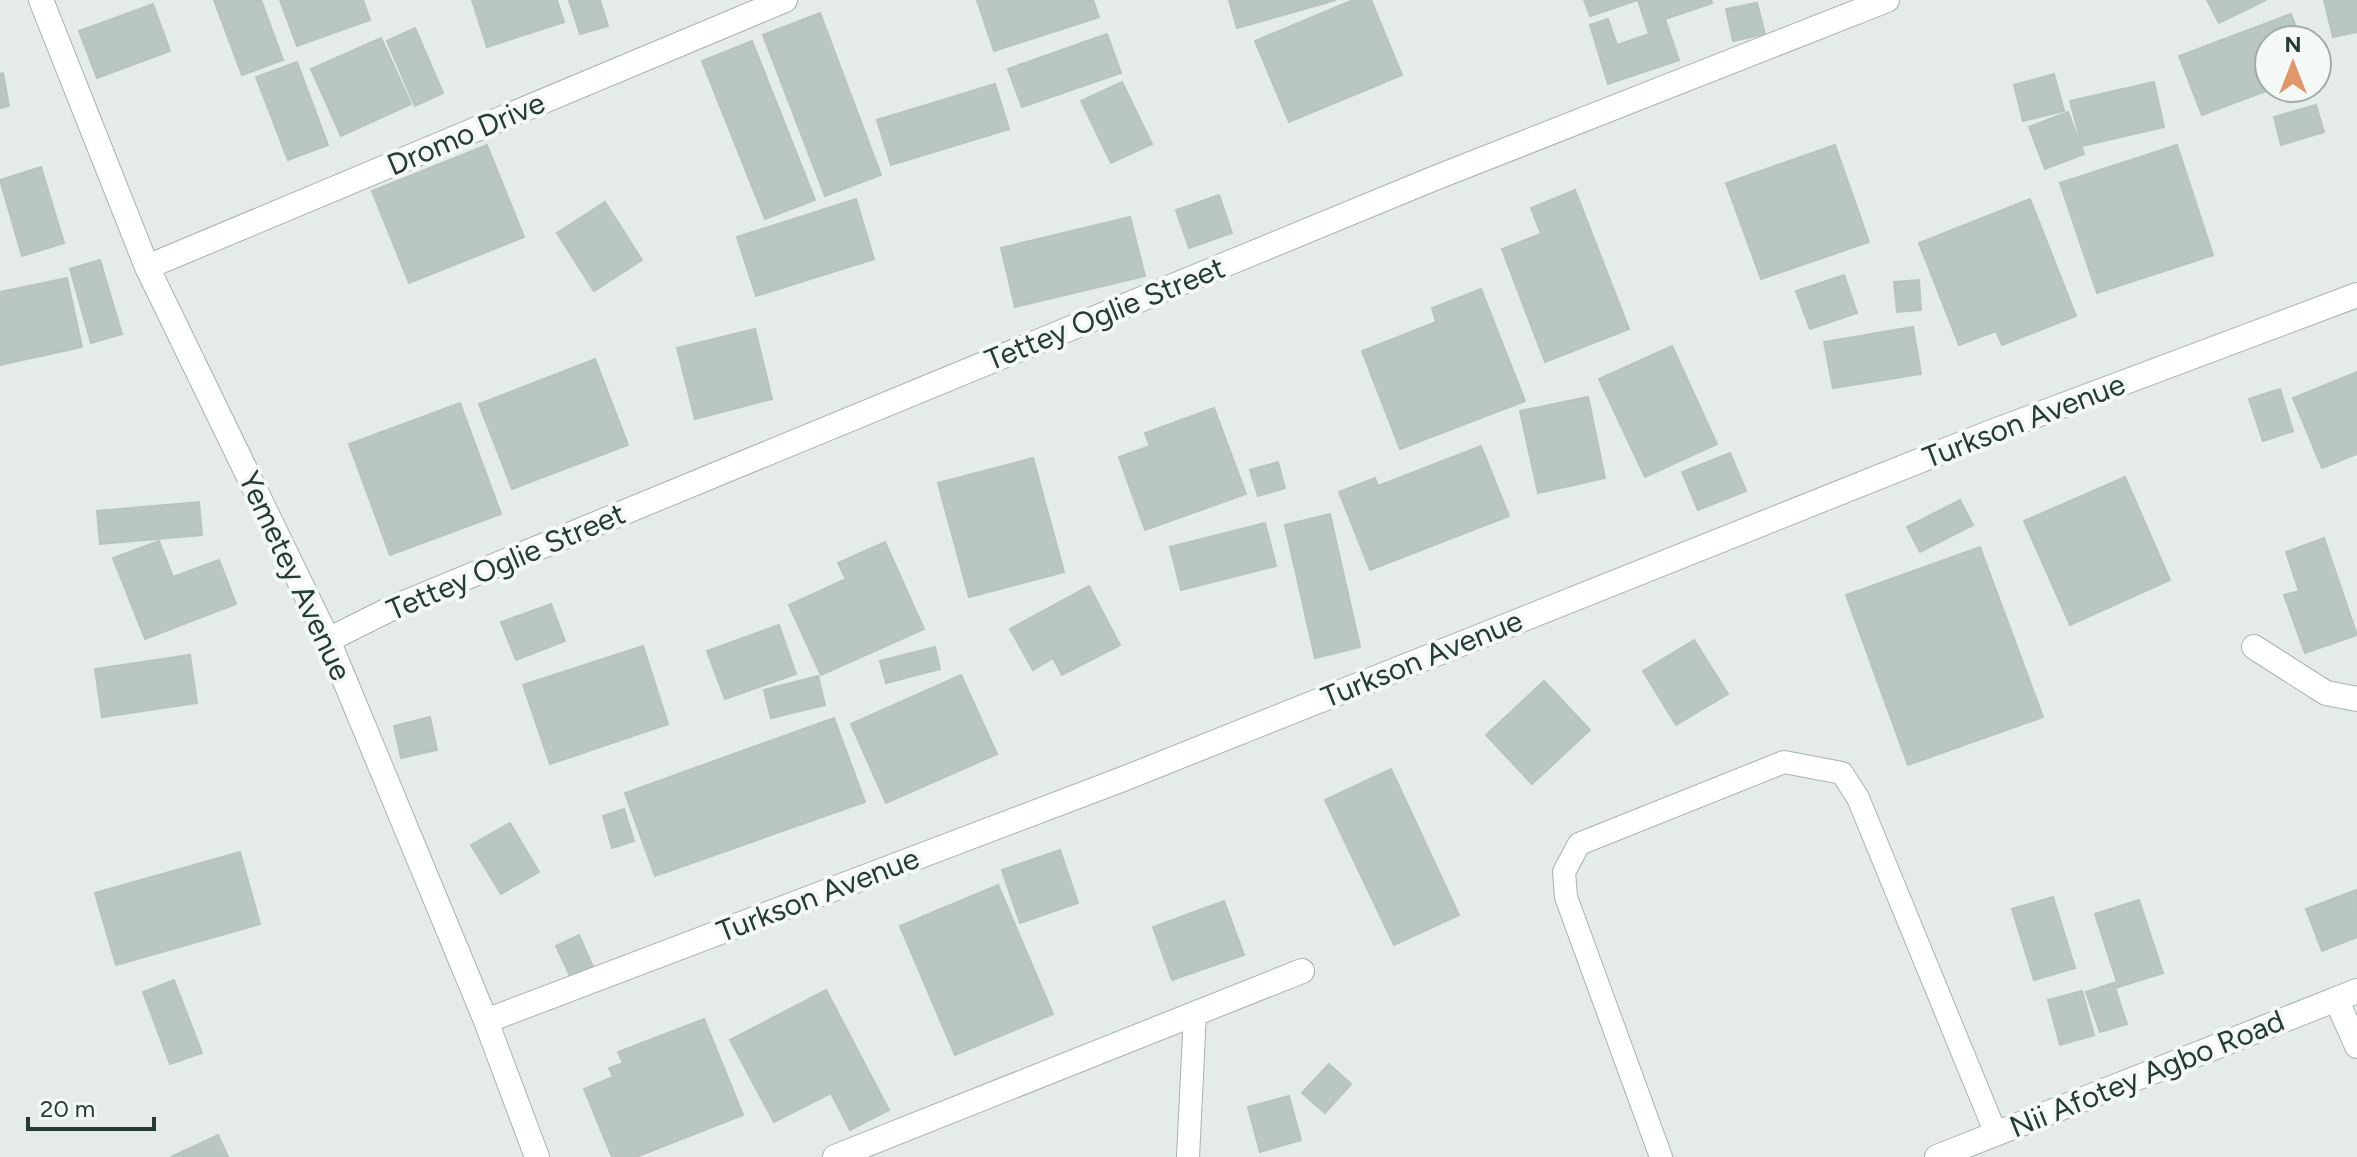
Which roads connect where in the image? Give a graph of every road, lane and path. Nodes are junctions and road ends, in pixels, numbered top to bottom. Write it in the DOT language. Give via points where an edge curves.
graph roads {
  1 [pos="785,0"];
  2 [pos="1887,0"];
  3 [pos="47,2"];
  4 [pos="147,267"];
  5 [pos="2357,295"];
  6 [pos="328,640"];
  7 [pos="2254,647"];
  8 [pos="2357,699"];
  9 [pos="1302,971"];
  10 [pos="2347,995"];
  11 [pos="1195,1013"];
  12 [pos="486,1021"];
  13 [pos="2357,1046"];
  14 [pos="1996,1134"];
  15 [pos="537,1157"];
  16 [pos="835,1157"];
  17 [pos="1188,1157"];
  18 [pos="1661,1157"];
  19 [pos="1937,1157"];
  1 -- 4 [label="street, Dromo Drive"];
  2 -- 6 [label="street, Tettey Oglie Street" via="1435,178 392,608"];
  3 -- 4 [label="street, Yemetey Avenue"];
  4 -- 6 [label="street, Yemetey Avenue"];
  5 -- 12 [label="street, Turkson Avenue" via="1989,433 1123,779"];
  6 -- 12 [label="street, Yemetey Avenue"];
  7 -- 8 [label="street" via="2326,693"];
  9 -- 11 [label="street"];
  10 -- 13 [label="street"];
  10 -- 14 [label="street, Nii Afotey Agbo Road"];
  11 -- 16 [label="street"];
  11 -- 17 [label="lane"];
  12 -- 15 [label="street, Yemetey Avenue"];
  14 -- 18 [label="lane" via="1858,798 1842,773 1784,762 1579,844 1564,872 1566,897"];
  14 -- 19 [label="street, Nii Afotey Agbo Road"];
}
